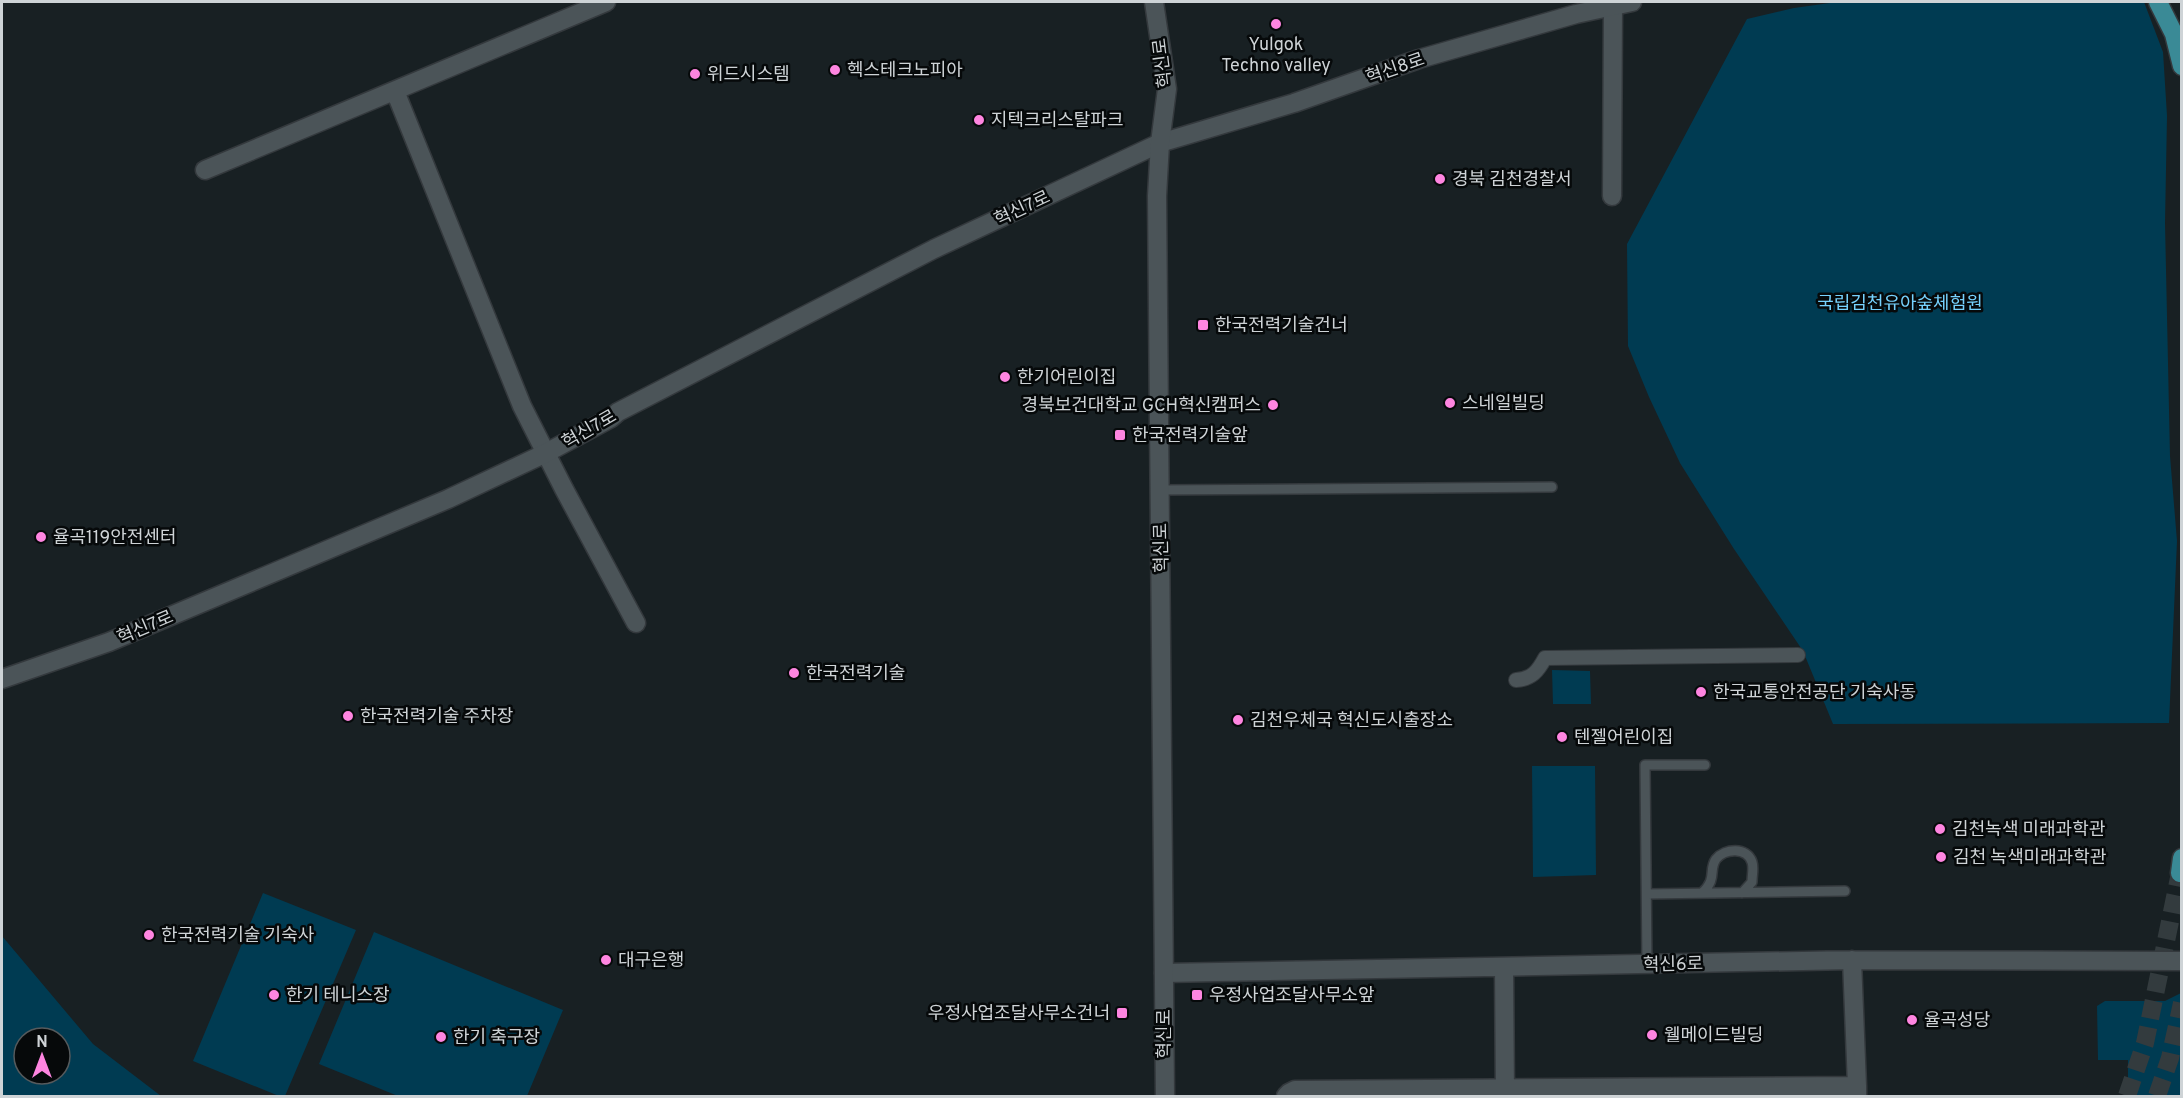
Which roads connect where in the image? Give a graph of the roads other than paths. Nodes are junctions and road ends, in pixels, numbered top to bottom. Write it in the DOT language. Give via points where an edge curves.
graph roads {
  1 [pos="606,2"];
  2 [pos="1154,2"];
  3 [pos="1632,2"];
  4 [pos="2158,2"];
  5 [pos="1613,3"];
  6 [pos="2181,66"];
  7 [pos="395,91"];
  8 [pos="1160,143"];
  9 [pos="205,170"];
  10 [pos="1612,196"];
  11 [pos="546,453"];
  12 [pos="1552,487"];
  13 [pos="1160,490"];
  14 [pos="636,623"];
  15 [pos="1798,655"];
  16 [pos="2,679"];
  17 [pos="1516,681"];
  18 [pos="1705,765"];
  19 [pos="1845,891"];
  20 [pos="1742,892"];
  21 [pos="1702,893"];
  22 [pos="1647,894"];
  23 [pos="1852,960"];
  24 [pos="2181,961"];
  25 [pos="1647,965"];
  26 [pos="1504,967"];
  27 [pos="1164,973"];
  28 [pos="1857,1091"];
  29 [pos="1388,1093"];
  30 [pos="1505,1093"];
  31 [pos="1613,1093"];
  32 [pos="1165,1096"];
  33 [pos="1286,1096"];
  1 -- 7 [label="street"];
  2 -- 8 [label="street, 혁신로" via="1167,89"];
  3 -- 5 [label="street, 혁신8로"];
  4 -- 6 [label="highway" via="2174,34"];
  5 -- 8 [label="street, 혁신8로" via="1419,59 1294,103"];
  5 -- 10 [label="street"];
  7 -- 9 [label="street"];
  7 -- 11 [label="street" via="522,406"];
  8 -- 11 [label="street, 혁신7로" via="934,249"];
  8 -- 13 [label="street, 혁신로" via="1157,196"];
  11 -- 14 [label="street"];
  11 -- 16 [label="street, 혁신7로" via="448,499 109,642"];
  12 -- 13 [label="lane"];
  13 -- 27 [label="street, 혁신로"];
  15 -- 17 [label="street" via="1545,658 1535,674"];
  18 -- 22 [label="lane" via="1645,765"];
  19 -- 20 [label="lane"];
  20 -- 21 [label="lane"];
  20 -- 21 [label="lane" via="1752,882 1752,861 1748,855 1731,851 1717,858 1711,885"];
  21 -- 22 [label="lane"];
  22 -- 25 [label="lane"];
  23 -- 24 [label="street, 혁신6로"];
  23 -- 25 [label="street, 혁신6로"];
  23 -- 28 [label="street"];
  25 -- 26 [label="street, 혁신6로"];
  26 -- 27 [label="street, 혁신6로"];
  26 -- 30 [label="street"];
  27 -- 32 [label="street, 혁신로"];
  28 -- 31 [label="street"];
  29 -- 30 [label="street"];
  29 -- 33 [label="street" via="1295,1090"];
  30 -- 31 [label="street"];
}
